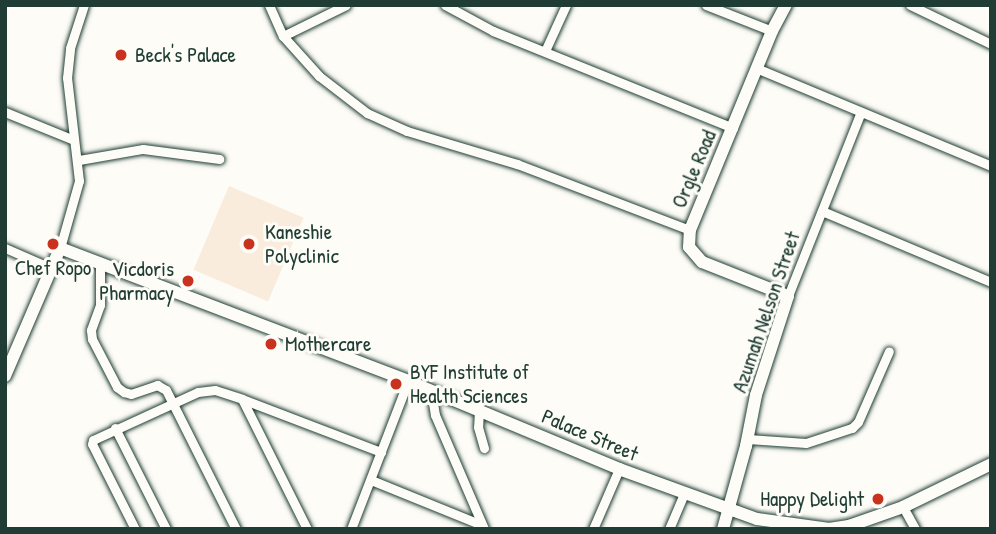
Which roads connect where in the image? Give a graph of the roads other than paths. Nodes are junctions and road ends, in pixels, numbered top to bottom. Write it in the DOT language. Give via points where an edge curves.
graph roads {
  1 [pos="84,5"];
  2 [pos="269,5"];
  3 [pos="346,5"];
  4 [pos="444,5"];
  5 [pos="566,5"];
  6 [pos="706,5"];
  7 [pos="786,5"];
  8 [pos="911,5"];
  9 [pos="772,31"];
  10 [pos="283,36"];
  11 [pos="991,44"];
  12 [pos="545,51"];
  13 [pos="756,68"];
  14 [pos="5,112"];
  15 [pos="861,112"];
  16 [pos="733,128"];
  17 [pos="74,140"];
  18 [pos="219,159"];
  19 [pos="79,160"];
  20 [pos="991,166"];
  21 [pos="822,211"];
  22 [pos="690,230"];
  23 [pos="5,247"];
  24 [pos="60,248"];
  25 [pos="100,262"];
  26 [pos="53,269"];
  27 [pos="991,282"];
  28 [pos="788,296"];
  29 [pos="889,351"];
  30 [pos="9,356"];
  31 [pos="5,376"];
  32 [pos="408,381"];
  33 [pos="431,390"];
  34 [pos="242,399"];
  35 [pos="172,402"];
  36 [pos="479,410"];
  37 [pos="115,428"];
  38 [pos="748,439"];
  39 [pos="484,448"];
  40 [pos="381,452"];
  41 [pos="991,464"];
  42 [pos="619,469"];
  43 [pos="371,480"];
  44 [pos="684,494"];
  45 [pos="903,507"];
  46 [pos="728,511"];
  47 [pos="483,527"];
  48 [pos="796,527"];
  49 [pos="135,529"];
  50 [pos="166,529"];
  51 [pos="236,529"];
  52 [pos="307,529"];
  53 [pos="351,529"];
  54 [pos="593,529"];
  55 [pos="670,529"];
  56 [pos="723,529"];
  57 [pos="915,529"];
  1 -- 17 [label="street" via="70,48 67,78"];
  2 -- 10 [label="street"];
  3 -- 10 [label="street"];
  4 -- 12 [label="street" via="493,32"];
  5 -- 12 [label="street"];
  6 -- 9 [label="street"];
  7 -- 9 [label="street, Orgle Road"];
  8 -- 11 [label="street"];
  9 -- 13 [label="street, Orgle Road"];
  10 -- 22 [label="street" via="319,76 378,119 517,164"];
  12 -- 16 [label="street"];
  13 -- 15 [label="street"];
  13 -- 16 [label="street, Orgle Road"];
  14 -- 17 [label="street"];
  15 -- 20 [label="street"];
  15 -- 21 [label="street, Azumah Nelson Street"];
  16 -- 22 [label="street, Orgle Road"];
  17 -- 19 [label="street"];
  18 -- 19 [label="street" via="144,149"];
  19 -- 24 [label="street" via="79,181"];
  21 -- 27 [label="street"];
  21 -- 28 [label="street, Azumah Nelson Street"];
  22 -- 28 [label="street, Orgle Road" via="689,247 702,262"];
  23 -- 26 [label="street"];
  24 -- 25 [label="street, Palace Street"];
  24 -- 26 [label="street"];
  25 -- 32 [label="street, Palace Street"];
  25 -- 35 [label="street" via="100,305 92,339 124,393 157,385"];
  26 -- 30 [label="street"];
  28 -- 38 [label="street, Azumah Nelson Street" via="756,395"];
  29 -- 38 [label="street" via="859,422 852,428 811,443"];
  30 -- 31 [label="street"];
  32 -- 33 [label="street, Palace Street"];
  32 -- 40 [label="street"];
  33 -- 36 [label="street, Palace Street"];
  33 -- 47 [label="street" via="435,415"];
  34 -- 35 [label="street" via="210,390"];
  34 -- 40 [label="street"];
  34 -- 52 [label="street"];
  35 -- 37 [label="street"];
  35 -- 51 [label="street"];
  36 -- 39 [label="street"];
  36 -- 42 [label="street, Palace Street"];
  37 -- 49 [label="street" via="92,444"];
  37 -- 50 [label="street"];
  38 -- 46 [label="street, Azumah Nelson Street"];
  40 -- 43 [label="street"];
  41 -- 45 [label="street, Palace Street"];
  42 -- 44 [label="street, Palace Street"];
  42 -- 54 [label="street"];
  43 -- 47 [label="street"];
  43 -- 53 [label="street"];
  44 -- 46 [label="street, Palace Street"];
  44 -- 55 [label="street"];
  45 -- 48 [label="street, Palace Street" via="842,528"];
  45 -- 57 [label="street"];
  46 -- 48 [label="street, Palace Street"];
  46 -- 56 [label="street, Azumah Nelson Street"];
}
